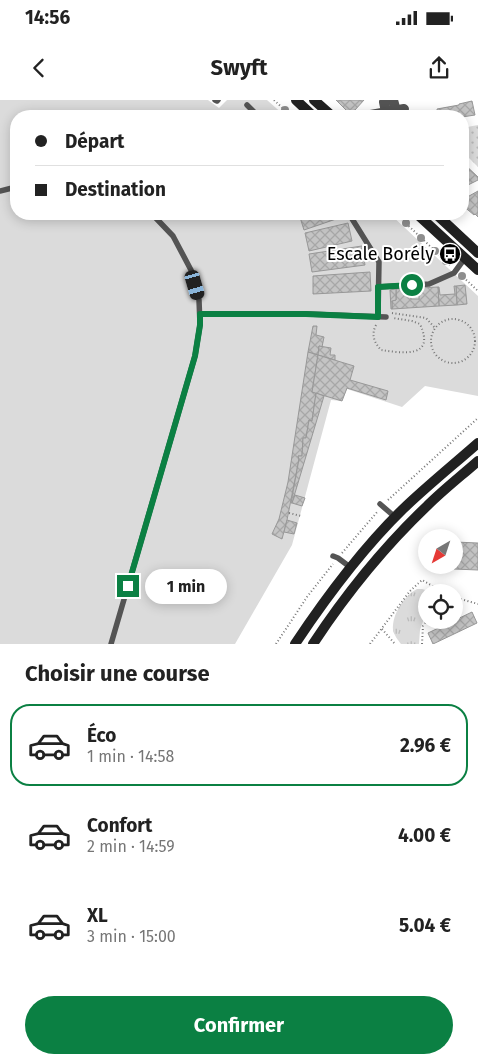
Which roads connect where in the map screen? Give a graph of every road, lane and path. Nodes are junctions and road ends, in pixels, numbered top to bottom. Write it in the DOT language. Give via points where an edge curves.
graph roads {
  1 [pos="274,100"];
  2 [pos="296,100"];
  3 [pos="314,100"];
  4 [pos="247,104"];
  5 [pos="252,110"];
  6 [pos="285,110"];
  7 [pos="307,110"];
  8 [pos="325,110"];
  9 [pos="158,220"];
  10 [pos="353,220"];
  11 [pos="402,220"];
  12 [pos="424,220"];
  13 [pos="442,220"];
  14 [pos="478,253"];
  15 [pos="465,258"];
  16 [pos="452,267"];
  17 [pos="478,270"];
  18 [pos="459,273"];
  19 [pos="378,287"];
  20 [pos="478,291"];
  21 [pos="200,314"];
  22 [pos="378,317"];
  23 [pos="386,317"];
  24 [pos="435,328"];
  25 [pos="478,418"];
  26 [pos="478,444"];
  27 [pos="478,461"];
  28 [pos="388,501"];
  29 [pos="380,504"];
  30 [pos="289,513"];
  31 [pos="376,513"];
  32 [pos="301,516"];
  33 [pos="395,517"];
  34 [pos="341,554"];
  35 [pos="334,559"];
  36 [pos="350,567"];
  37 [pos="429,584"];
  38 [pos="463,600"];
  39 [pos="478,604"];
  40 [pos="382,628"];
  41 [pos="423,629"];
  42 [pos="111,644"];
  43 [pos="276,644"];
  44 [pos="295,644"];
  45 [pos="313,644"];
  46 [pos="370,644"];
  47 [pos="395,644"];
  48 [pos="422,644"];
  1 -- 6 [label="path"];
  2 -- 7 [label="street"];
  3 -- 8 [label="street"];
  4 -- 5 [label="lane"];
  9 -- 21 [label="lane" via="173,236 190,270"];
  10 -- 19 [label="lane" via="379,262"];
  11 -- 16 [label="path"];
  12 -- 15 [label="street"];
  13 -- 14 [label="street"];
  15 -- 17 [label="street"];
  15 -- 19 [label="lane" via="454,273 429,284"];
  18 -- 20 [label="path"];
  19 -- 22 [label="lane"];
  21 -- 22 [label="lane"];
  21 -- 42 [label="lane" via="195,356"];
  22 -- 23 [label="lane"];
  23 -- 23 [label="path" via="420,324 424,333 422,346 410,353 381,350 373,335 378,323"];
  23 -- 24 [label="path" via="392,313 426,318"];
  24 -- 24 [label="path" via="451,319 468,324 476,341 471,354 454,363 439,358 431,342"];
  25 -- 28 [label="path"];
  26 -- 33 [label="street"];
  27 -- 45 [label="street" via="426,507 378,557"];
  29 -- 33 [label="lane"];
  30 -- 32 [label="path"];
  31 -- 34 [label="path"];
  33 -- 36 [label="street"];
  35 -- 36 [label="lane" via="338,558"];
  35 -- 43 [label="path"];
  36 -- 44 [label="street"];
  37 -- 40 [label="path" via="422,580 410,591"];
  38 -- 39 [label="path"];
  40 -- 46 [label="path"];
  40 -- 47 [label="path"];
  41 -- 48 [label="path"];
}
